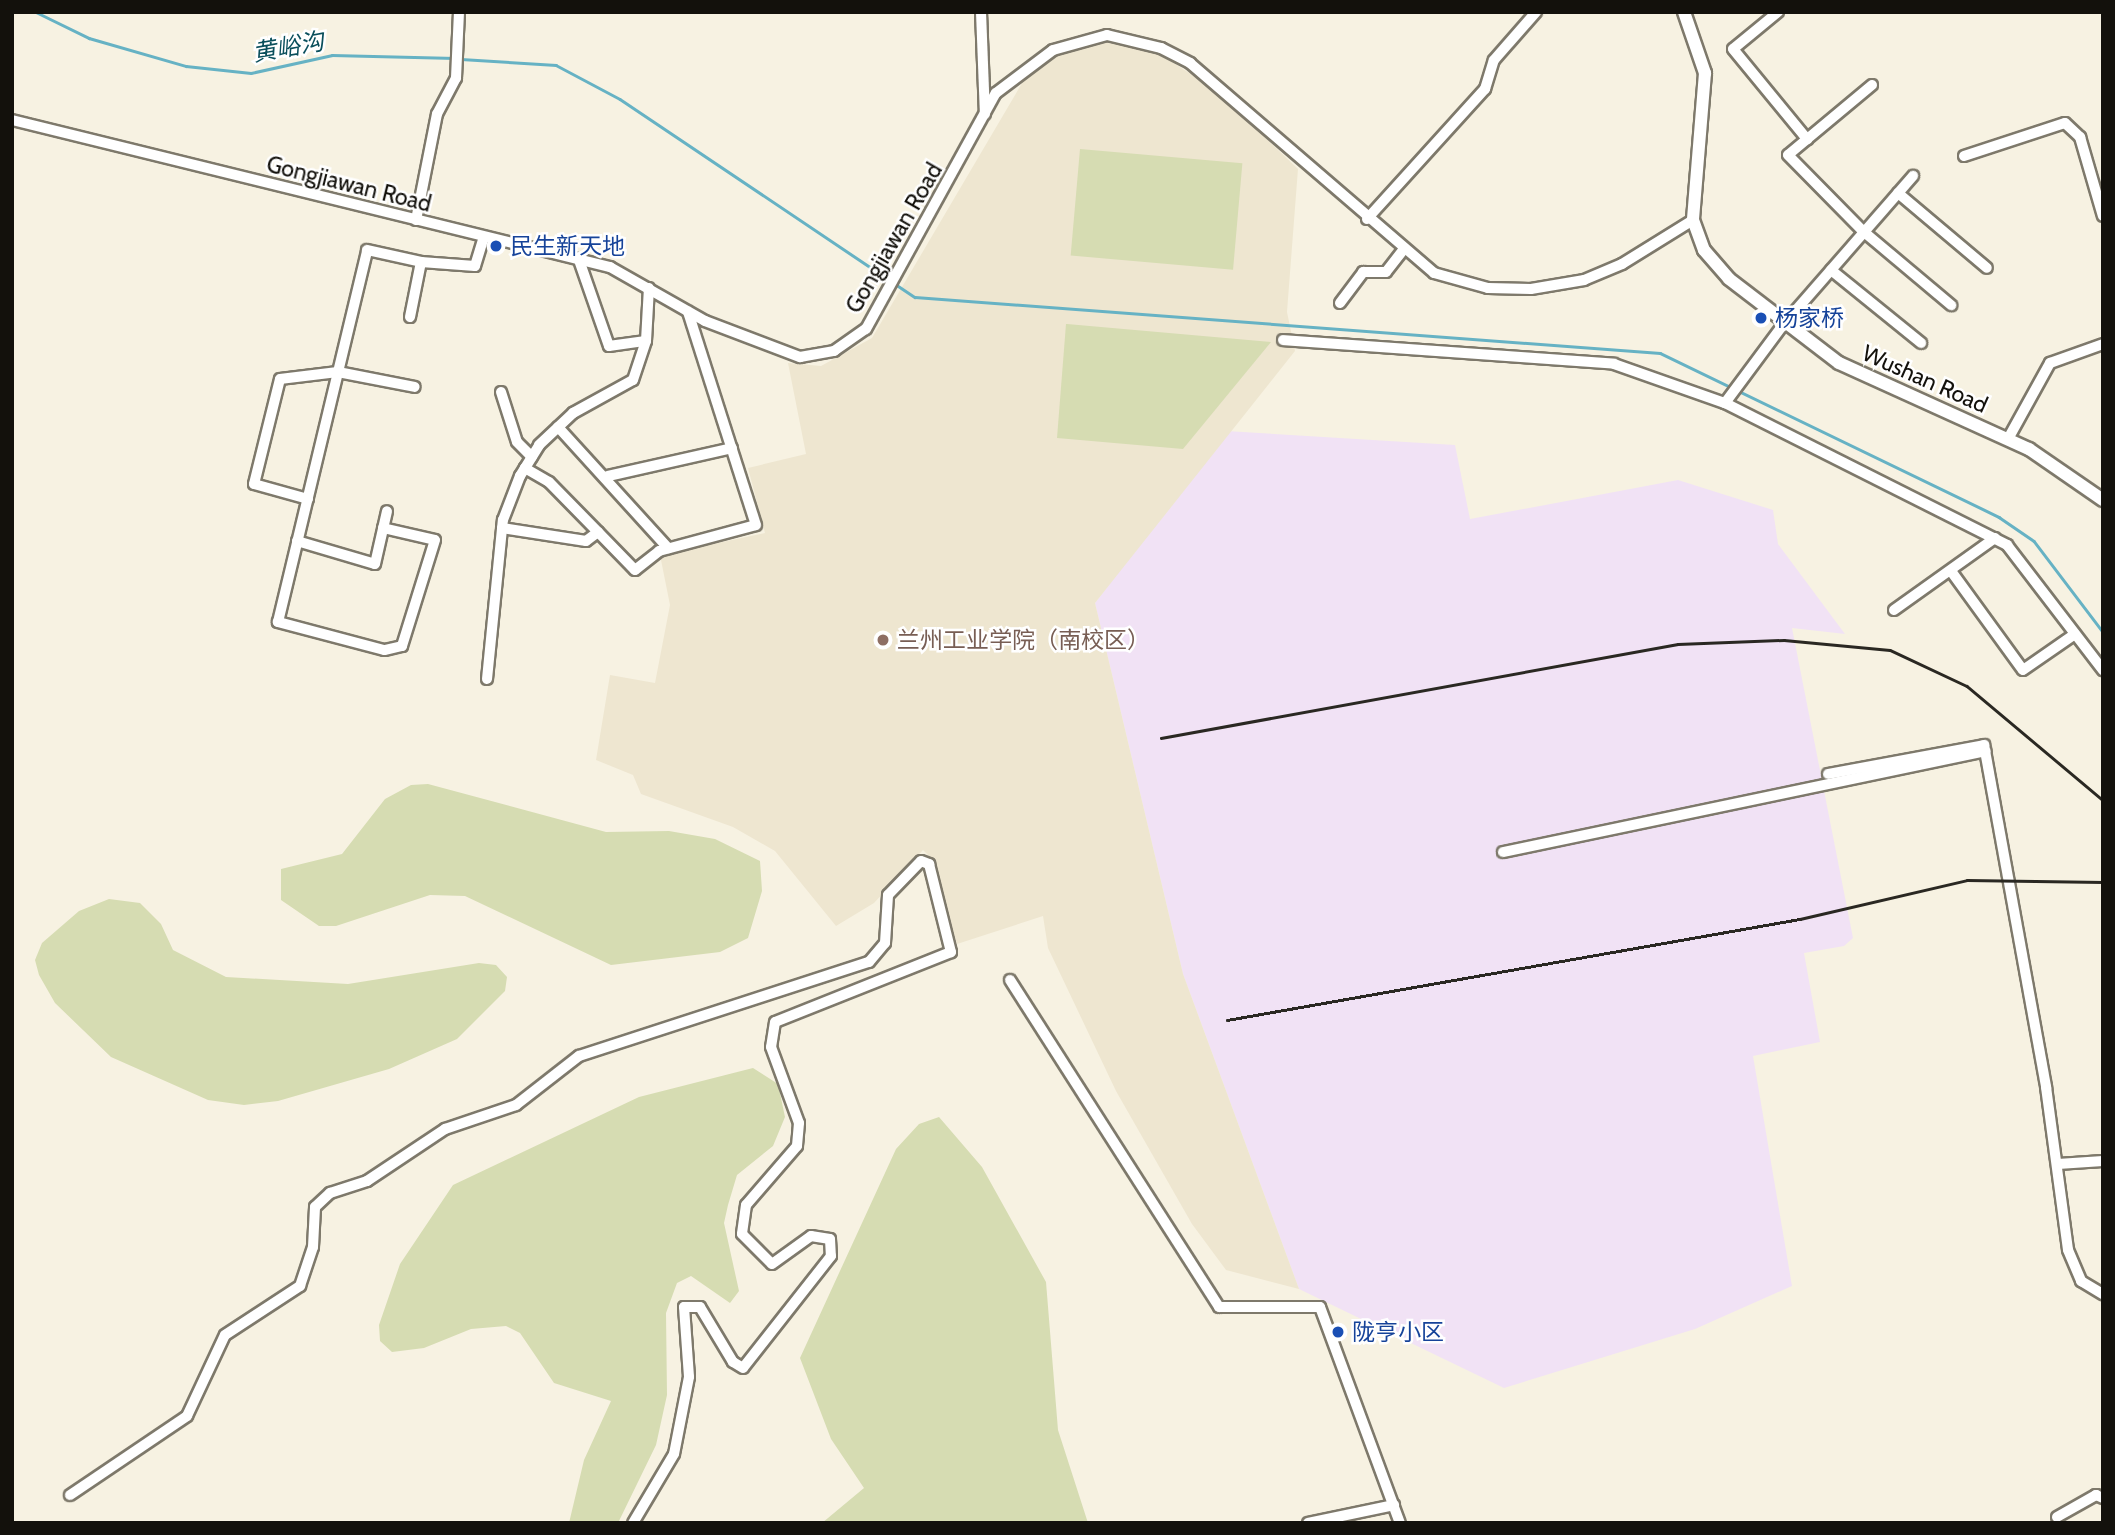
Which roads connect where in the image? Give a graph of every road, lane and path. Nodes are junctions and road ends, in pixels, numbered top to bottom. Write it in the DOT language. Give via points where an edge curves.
graph roads {
  1 [pos="458,12"];
  2 [pos="981,12"];
  3 [pos="1536,12"];
  4 [pos="1684,12"];
  5 [pos="1778,12"];
  6 [pos="1872,85"];
  7 [pos="985,115"];
  8 [pos="12,120"];
  9 [pos="1807,139"];
  10 [pos="1964,156"];
  11 [pos="1913,176"];
  12 [pos="1898,193"];
  13 [pos="2103,216"];
  14 [pos="1367,219"];
  15 [pos="416,220"];
  16 [pos="1693,220"];
  17 [pos="1864,232"];
  18 [pos="484,237"];
  19 [pos="1403,250"];
  20 [pos="579,260"];
  21 [pos="421,262"];
  22 [pos="1987,268"];
  23 [pos="1831,270"];
  24 [pos="649,288"];
  25 [pos="1340,303"];
  26 [pos="1951,305"];
  27 [pos="688,312"];
  28 [pos="410,317"];
  29 [pos="1783,325"];
  30 [pos="1283,340"];
  31 [pos="646,341"];
  32 [pos="1921,343"];
  33 [pos="2103,344"];
  34 [pos="338,372"];
  35 [pos="415,387"];
  36 [pos="501,391"];
  37 [pos="1727,399"];
  38 [pos="558,427"];
  39 [pos="2008,439"];
  40 [pos="732,448"];
  41 [pos="532,457"];
  42 [pos="525,468"];
  43 [pos="608,477"];
  44 [pos="308,499"];
  45 [pos="2103,500"];
  46 [pos="387,511"];
  47 [pos="383,528"];
  48 [pos="502,528"];
  49 [pos="598,532"];
  50 [pos="1995,538"];
  51 [pos="297,541"];
  52 [pos="668,548"];
  53 [pos="1951,571"];
  54 [pos="1894,610"];
  55 [pos="2075,634"];
  56 [pos="2103,670"];
  57 [pos="487,679"];
  58 [pos="1986,751"];
  59 [pos="1828,774"];
  60 [pos="1503,852"];
  61 [pos="1010,980"];
  62 [pos="2103,1161"];
  63 [pos="2058,1164"];
  64 [pos="2103,1294"];
  65 [pos="70,1495"];
  66 [pos="2103,1499"];
  67 [pos="1394,1505"];
  68 [pos="2056,1517"];
  69 [pos="633,1523"];
  70 [pos="1308,1523"];
  71 [pos="1400,1523"];
  1 -- 15 [label="street" via="456,79 437,114"];
  2 -- 7 [label="street"];
  3 -- 14 [label="street" via="1494,60 1485,89"];
  4 -- 16 [label="main road, Wushan Road" via="1706,73"];
  5 -- 9 [label="street" via="1733,49"];
  6 -- 9 [label="street"];
  7 -- 14 [label="street, Gongjiawan Road" via="1015,73 1052,50 1107,35 1134,39 1190,63"];
  7 -- 27 [label="street, Gongjiawan Road" via="866,329 815,357 782,354"];
  8 -- 15 [label="street, Gongjiawan Road"];
  9 -- 17 [label="street" via="1788,155"];
  10 -- 13 [label="street" via="2065,124 2080,137"];
  11 -- 12 [label="street"];
  12 -- 17 [label="street"];
  12 -- 22 [label="street"];
  14 -- 19 [label="street, Gongjiawan Road"];
  15 -- 18 [label="street, Gongjiawan Road"];
  16 -- 19 [label="street, Gongjiawan Road" via="1622,264 1531,289 1488,288 1434,273"];
  16 -- 29 [label="main road, Wushan Road" via="1704,250 1729,279"];
  17 -- 23 [label="street"];
  17 -- 26 [label="street"];
  18 -- 20 [label="street, Gongjiawan Road"];
  18 -- 21 [label="street" via="475,266"];
  19 -- 25 [label="street" via="1386,272 1363,272"];
  20 -- 24 [label="street, Gongjiawan Road"];
  20 -- 31 [label="street" via="609,346"];
  21 -- 28 [label="street"];
  21 -- 34 [label="street" via="367,250"];
  23 -- 29 [label="street"];
  23 -- 32 [label="street"];
  24 -- 27 [label="street, Gongjiawan Road"];
  24 -- 31 [label="street"];
  27 -- 40 [label="street"];
  29 -- 37 [label="street"];
  29 -- 39 [label="main road, Wushan Road" via="1858,374"];
  30 -- 37 [label="street" via="1614,364"];
  31 -- 38 [label="street" via="634,380"];
  33 -- 39 [label="street" via="2050,363"];
  34 -- 35 [label="street"];
  34 -- 44 [label="street"];
  34 -- 44 [label="street" via="280,379 254,484"];
  36 -- 41 [label="street" via="517,442"];
  37 -- 50 [label="street"];
  38 -- 41 [label="street"];
  38 -- 43 [label="street"];
  39 -- 45 [label="main road, Wushan Road"];
  40 -- 43 [label="street"];
  40 -- 52 [label="street" via="756,525"];
  41 -- 42 [label="street"];
  42 -- 48 [label="street"];
  42 -- 49 [label="street" via="549,482"];
  43 -- 52 [label="street"];
  44 -- 51 [label="street"];
  46 -- 47 [label="street"];
  47 -- 51 [label="street" via="375,564"];
  47 -- 51 [label="street" via="435,540 409,636 390,650 278,622"];
  48 -- 49 [label="street" via="586,541"];
  48 -- 57 [label="street"];
  49 -- 52 [label="street" via="635,570"];
  50 -- 53 [label="street"];
  50 -- 55 [label="street"];
  53 -- 54 [label="street"];
  53 -- 55 [label="street" via="2023,670"];
  55 -- 56 [label="street"];
  58 -- 59 [label="street" via="1984,745"];
  58 -- 60 [label="street"];
  58 -- 63 [label="street"];
  61 -- 67 [label="street" via="1219,1307 1320,1307"];
  62 -- 63 [label="street"];
  63 -- 64 [label="street" via="2072,1263 2081,1281"];
  65 -- 69 [label="street" via="187,1416 225,1335 300,1286 313,1247 315,1207 330,1194 367,1181 445,1129 516,1105 579,1056 869,962 886,943 888,895 921,862 929,864 951,952 775,1022 771,1047 799,1123 797,1146 746,1205 742,1234 772,1264 811,1236 830,1239 831,1256 743,1368 733,1362 700,1307 684,1307 689,1377 674,1454"];
  66 -- 68 [label="street" via="2096,1495"];
  67 -- 70 [label="street"];
  67 -- 71 [label="street"];
}
